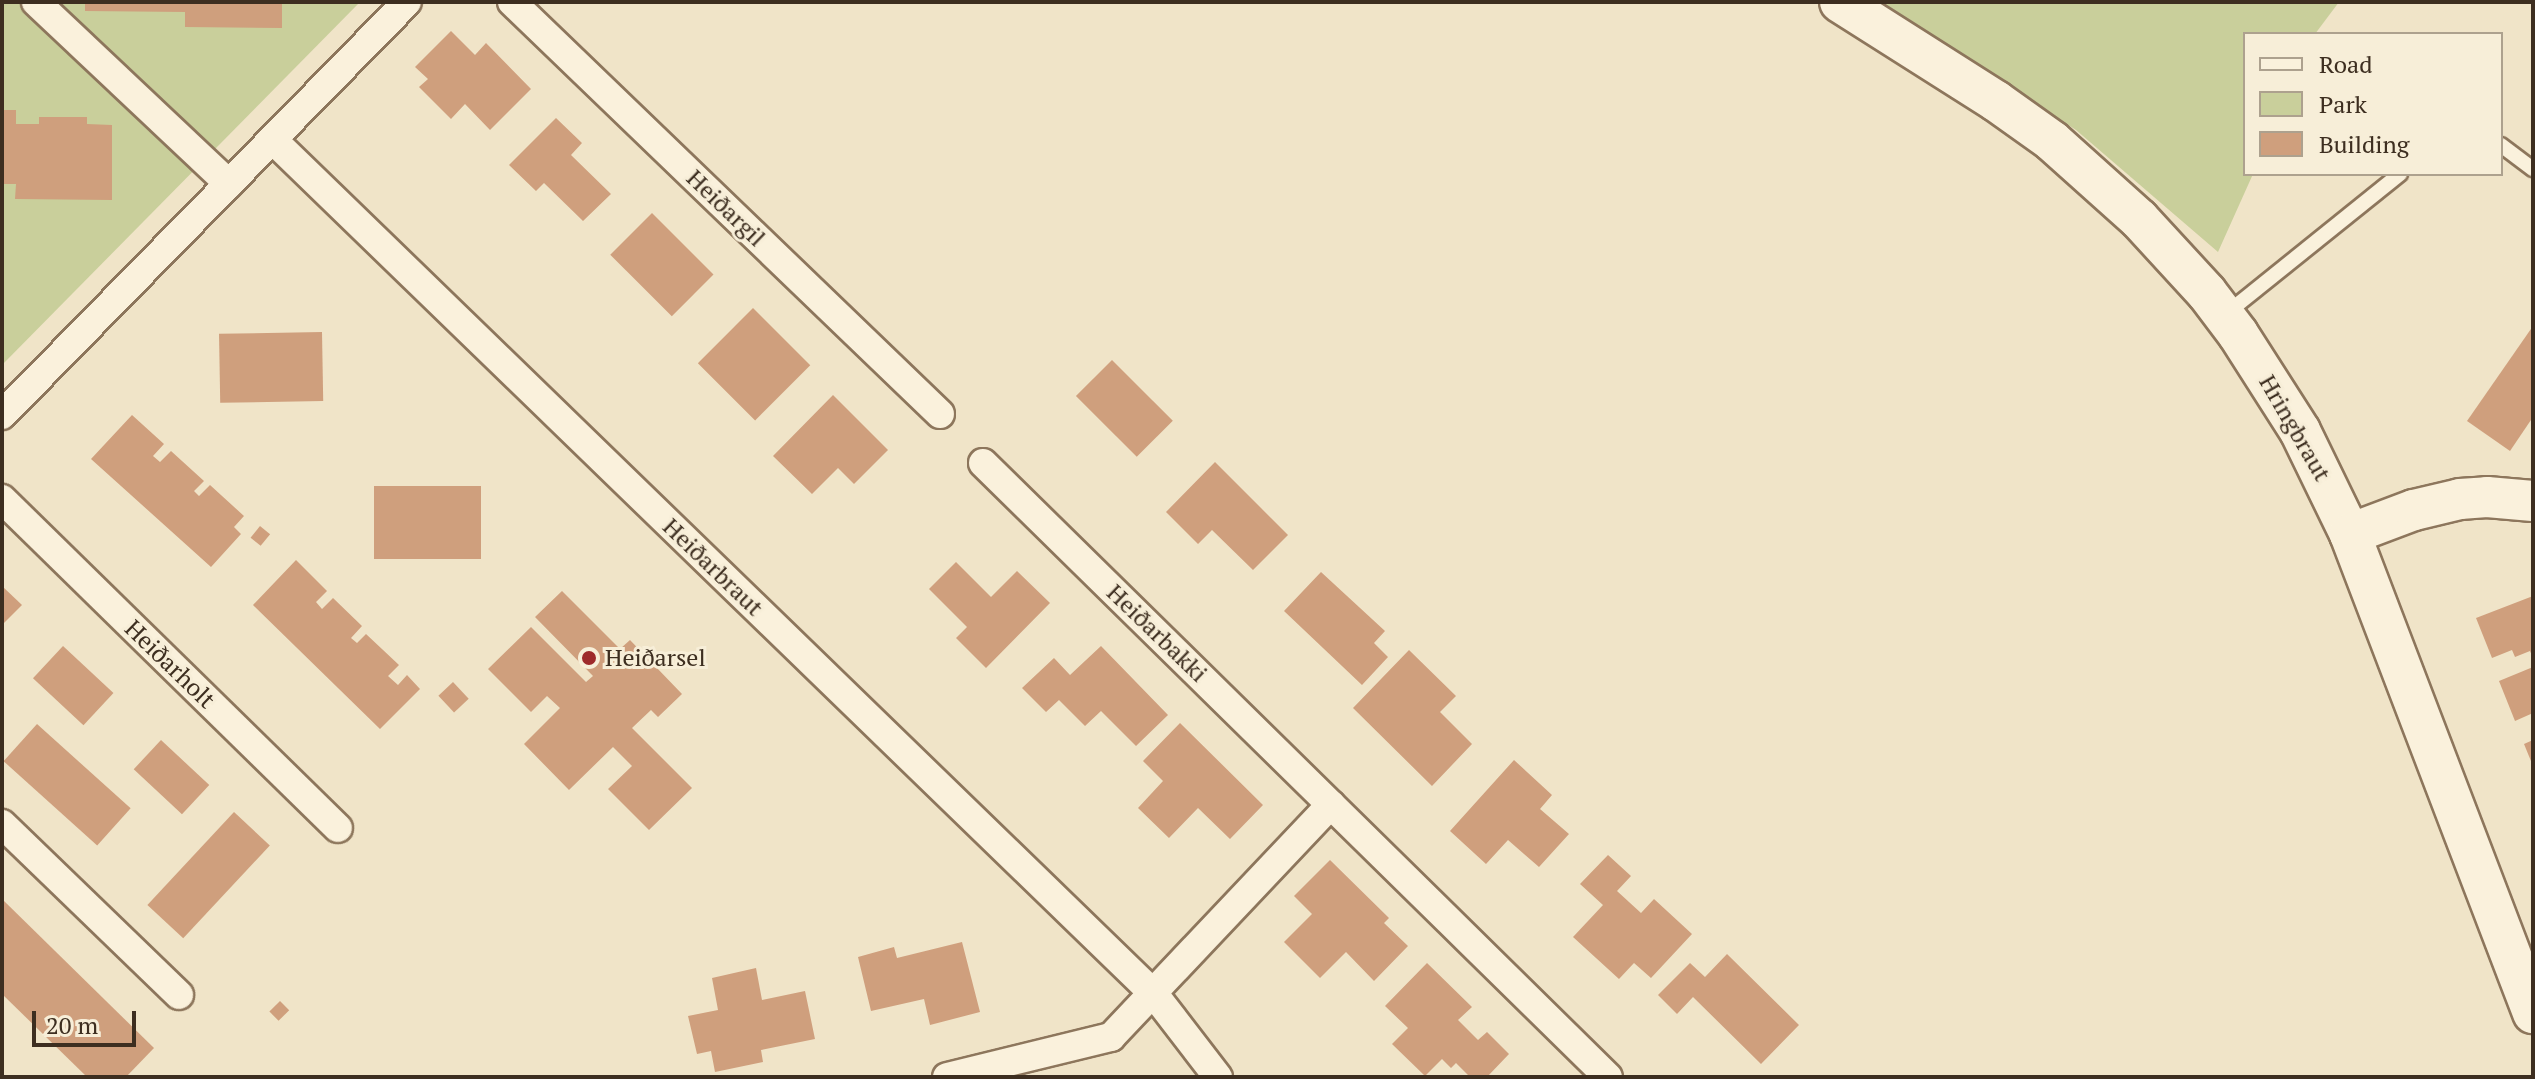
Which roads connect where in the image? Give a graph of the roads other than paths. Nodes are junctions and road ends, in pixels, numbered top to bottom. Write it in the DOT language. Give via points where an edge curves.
graph roads {
  1 [pos="36,2"];
  2 [pos="512,2"];
  3 [pos="1840,2"];
  4 [pos="394,6"];
  5 [pos="273,140"];
  6 [pos="2503,146"];
  7 [pos="2533,169"];
  8 [pos="2398,176"];
  9 [pos="229,184"];
  10 [pos="2224,316"];
  11 [pos="940,414"];
  12 [pos="2,415"];
  13 [pos="983,463"];
  14 [pos="2,499"];
  15 [pos="2533,501"];
  16 [pos="2350,534"];
  17 [pos="1331,804"];
  18 [pos="2,824"];
  19 [pos="338,828"];
  20 [pos="1154,994"];
  21 [pos="179,995"];
  22 [pos="2533,1013"];
  23 [pos="947,1077"];
  24 [pos="1218,1077"];
  25 [pos="1608,1077"];
  1 -- 9 [label="street"];
  2 -- 11 [label="street, Heiðargil"];
  3 -- 10 [label="main road, Hringbraut" via="2052,141 2139,219"];
  4 -- 5 [label="street"];
  5 -- 9 [label="street"];
  5 -- 20 [label="street, Heiðarbraut"];
  6 -- 7 [label="lane"];
  8 -- 10 [label="lane"];
  9 -- 12 [label="street"];
  10 -- 16 [label="main road, Hringbraut" via="2300,431"];
  13 -- 17 [label="street, Heiðarbakki"];
  14 -- 19 [label="street, Heiðarholt"];
  15 -- 16 [label="main road" via="2460,499"];
  16 -- 22 [label="main road, Hringbraut"];
  17 -- 20 [label="street"];
  17 -- 25 [label="street, Heiðarbakki"];
  18 -- 21 [label="street"];
  20 -- 23 [label="street" via="1111,1037"];
  20 -- 24 [label="street, Heiðarbraut"];
}
